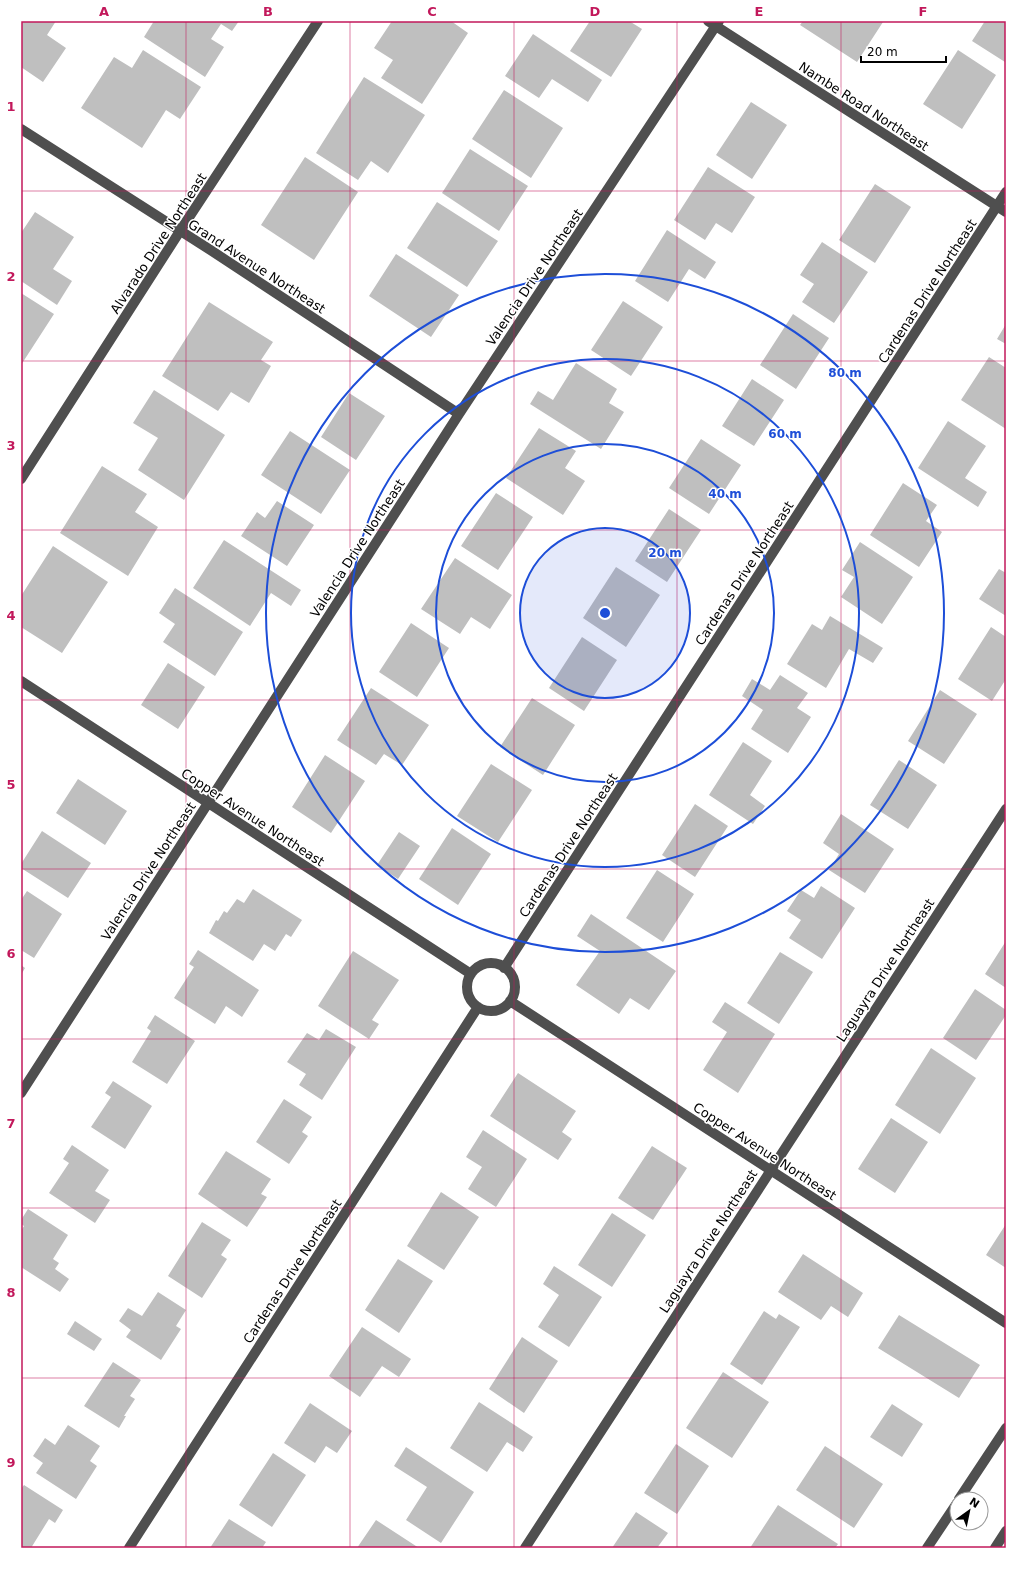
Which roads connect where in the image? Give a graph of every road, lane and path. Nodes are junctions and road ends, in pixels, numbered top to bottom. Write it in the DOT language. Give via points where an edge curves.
graph roads {
  1 [pos="318,21"];
  2 [pos="714,23"];
  3 [pos="21,129"];
  4 [pos="1006,192"];
  5 [pos="997,206"];
  6 [pos="1006,212"];
  7 [pos="180,231"];
  8 [pos="458,414"];
  9 [pos="21,479"];
  10 [pos="21,682"];
  11 [pos="208,803"];
  12 [pos="1006,809"];
  13 [pos="504,968"];
  14 [pos="471,974"];
  15 [pos="510,1001"];
  16 [pos="478,1007"];
  17 [pos="21,1093"];
  18 [pos="771,1169"];
  19 [pos="1006,1323"];
  20 [pos="1006,1428"];
  21 [pos="965,1491"];
  22 [pos="949,1515"];
  23 [pos="1006,1531"];
  24 [pos="129,1548"];
  25 [pos="526,1548"];
  26 [pos="927,1548"];
  27 [pos="995,1548"];
  1 -- 7 [label="street, Alvarado Drive Northeast"];
  2 -- 5 [label="street, Nambe Road Northeast"];
  2 -- 8 [label="street, Valencia Drive Northeast"];
  3 -- 7 [label="street, Grand Avenue Northeast"];
  4 -- 5 [label="street, Cardenas Drive Northeast"];
  5 -- 6 [label="street, Nambe Road Northeast"];
  5 -- 13 [label="street, Cardenas Drive Northeast"];
  7 -- 8 [label="street, Grand Avenue Northeast"];
  7 -- 9 [label="street, Alvarado Drive Northeast"];
  8 -- 11 [label="street, Valencia Drive Northeast"];
  10 -- 11 [label="street, Copper Avenue Northeast"];
  11 -- 14 [label="street, Copper Avenue Northeast"];
  11 -- 17 [label="street, Valencia Drive Northeast"];
  12 -- 18 [label="street, Laguayra Drive Northeast"];
  13 -- 14 [label="street" via="490,964 482,965"];
  13 -- 15 [label="street" via="513,979 514,994"];
  14 -- 16 [label="street" via="467,988 472,1002"];
  15 -- 16 [label="street" via="499,1010 484,1010"];
  15 -- 18 [label="street, Copper Avenue Northeast"];
  16 -- 24 [label="street, Cardenas Drive Northeast"];
  18 -- 19 [label="street, Copper Avenue Northeast"];
  18 -- 25 [label="street, Laguayra Drive Northeast"];
  20 -- 21 [label="street"];
  22 -- 26 [label="street"];
  23 -- 27 [label="street"];
}
